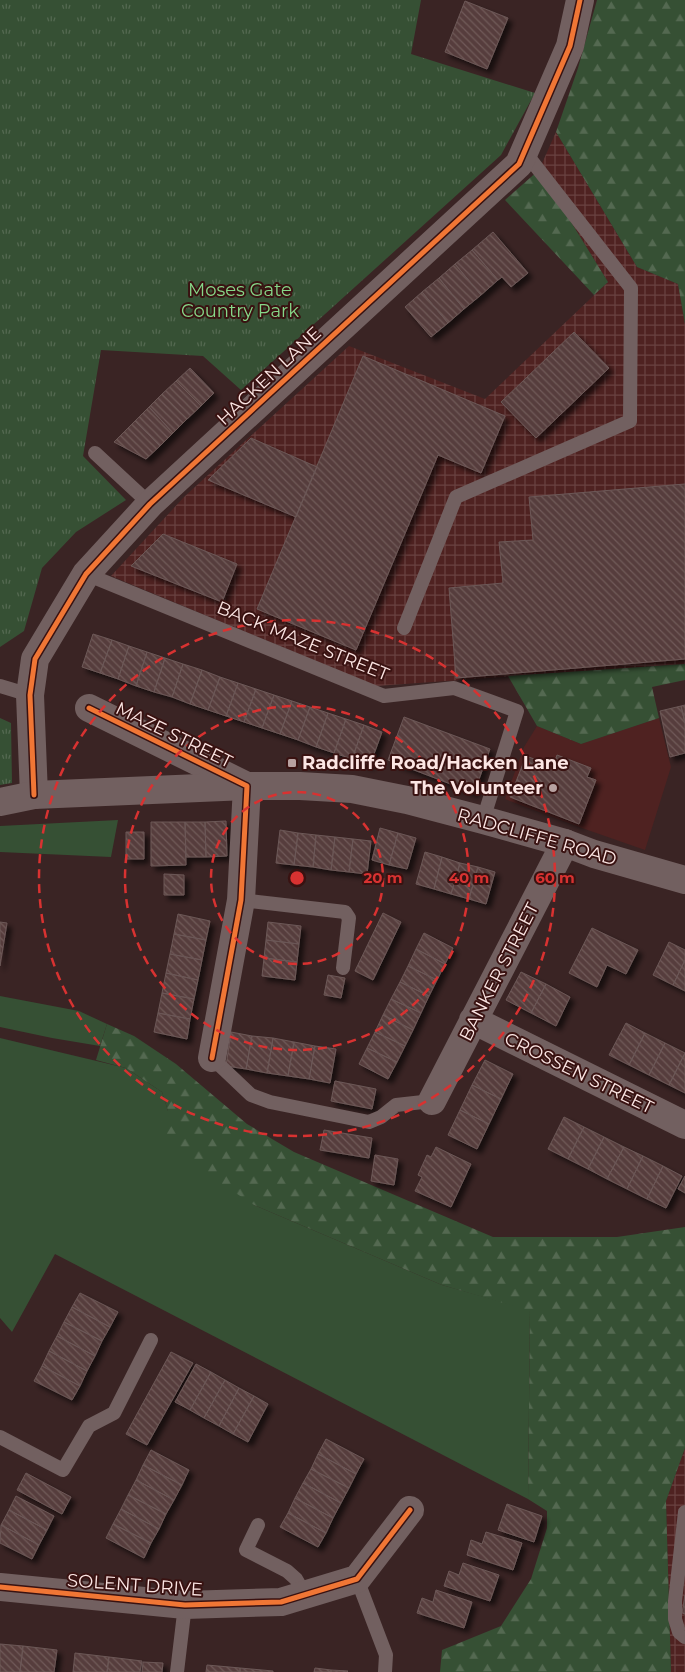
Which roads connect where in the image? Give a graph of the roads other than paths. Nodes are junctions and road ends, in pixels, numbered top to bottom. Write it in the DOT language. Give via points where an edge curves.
graph roads {
  1 [pos="580,0"];
  2 [pos="524,151"];
  3 [pos="95,453"];
  4 [pos="150,504"];
  5 [pos="86,574"];
  6 [pos="404,628"];
  7 [pos="0,686"];
  8 [pos="30,695"];
  9 [pos="89,708"];
  10 [pos="247,786"];
  11 [pos="34,794"];
  12 [pos="0,802"];
  13 [pos="484,820"];
  14 [pos="565,843"];
  15 [pos="685,880"];
  16 [pos="241,900"];
  17 [pos="344,968"];
  18 [pos="473,1020"];
  19 [pos="212,1058"];
  20 [pos="432,1102"];
  21 [pos="685,1125"];
  22 [pos="151,1340"];
  23 [pos="0,1437"];
  24 [pos="410,1510"];
  25 [pos="685,1512"];
  26 [pos="258,1525"];
  27 [pos="357,1579"];
  28 [pos="0,1587"];
  29 [pos="305,1595"];
  30 [pos="185,1605"];
  31 [pos="685,1637"];
  32 [pos="177,1672"];
  33 [pos="385,1672"];
  1 -- 2 [label="street, HACKEN LANE" via="570,46"];
  2 -- 4 [label="street, HACKEN LANE" via="519,164"];
  2 -- 6 [label="lane" via="630,288 630,421 456,497"];
  3 -- 4 [label="lane"];
  4 -- 5 [label="street, HACKEN LANE"];
  5 -- 8 [label="street, HACKEN LANE" via="35,659"];
  5 -- 13 [label="lane, BACK MAZE STREET" via="384,696 454,688 516,711"];
  7 -- 8 [label="lane"];
  8 -- 11 [label="street, HACKEN LANE"];
  9 -- 10 [label="street, MAZE STREET"];
  10 -- 11 [label="street, RADCLIFFE ROAD"];
  10 -- 13 [label="street, RADCLIFFE ROAD" via="352,789"];
  10 -- 16 [label="street"];
  11 -- 12 [label="street, RADCLIFFE ROAD"];
  13 -- 14 [label="street, RADCLIFFE ROAD"];
  14 -- 15 [label="street, RADCLIFFE ROAD"];
  14 -- 18 [label="street, BANKER STREET"];
  16 -- 17 [label="lane" via="345,912 349,918"];
  16 -- 19 [label="street"];
  18 -- 20 [label="street, BANKER STREET"];
  18 -- 21 [label="street, CROSSEN STREET"];
  19 -- 20 [label="lane" via="251,1095 270,1102 369,1122 396,1105"];
  22 -- 23 [label="lane" via="114,1413 89,1426 63,1470"];
  24 -- 27 [label="street"];
  25 -- 31 [label="lane" via="675,1601 675,1619 679,1632"];
  26 -- 29 [label="lane" via="246,1550 287,1572 296,1579"];
  27 -- 29 [label="street, SOLENT DRIVE"];
  27 -- 33 [label="lane" via="386,1655"];
  28 -- 30 [label="street, SOLENT DRIVE"];
  29 -- 30 [label="street, SOLENT DRIVE" via="281,1602"];
  30 -- 32 [label="lane"];
}
